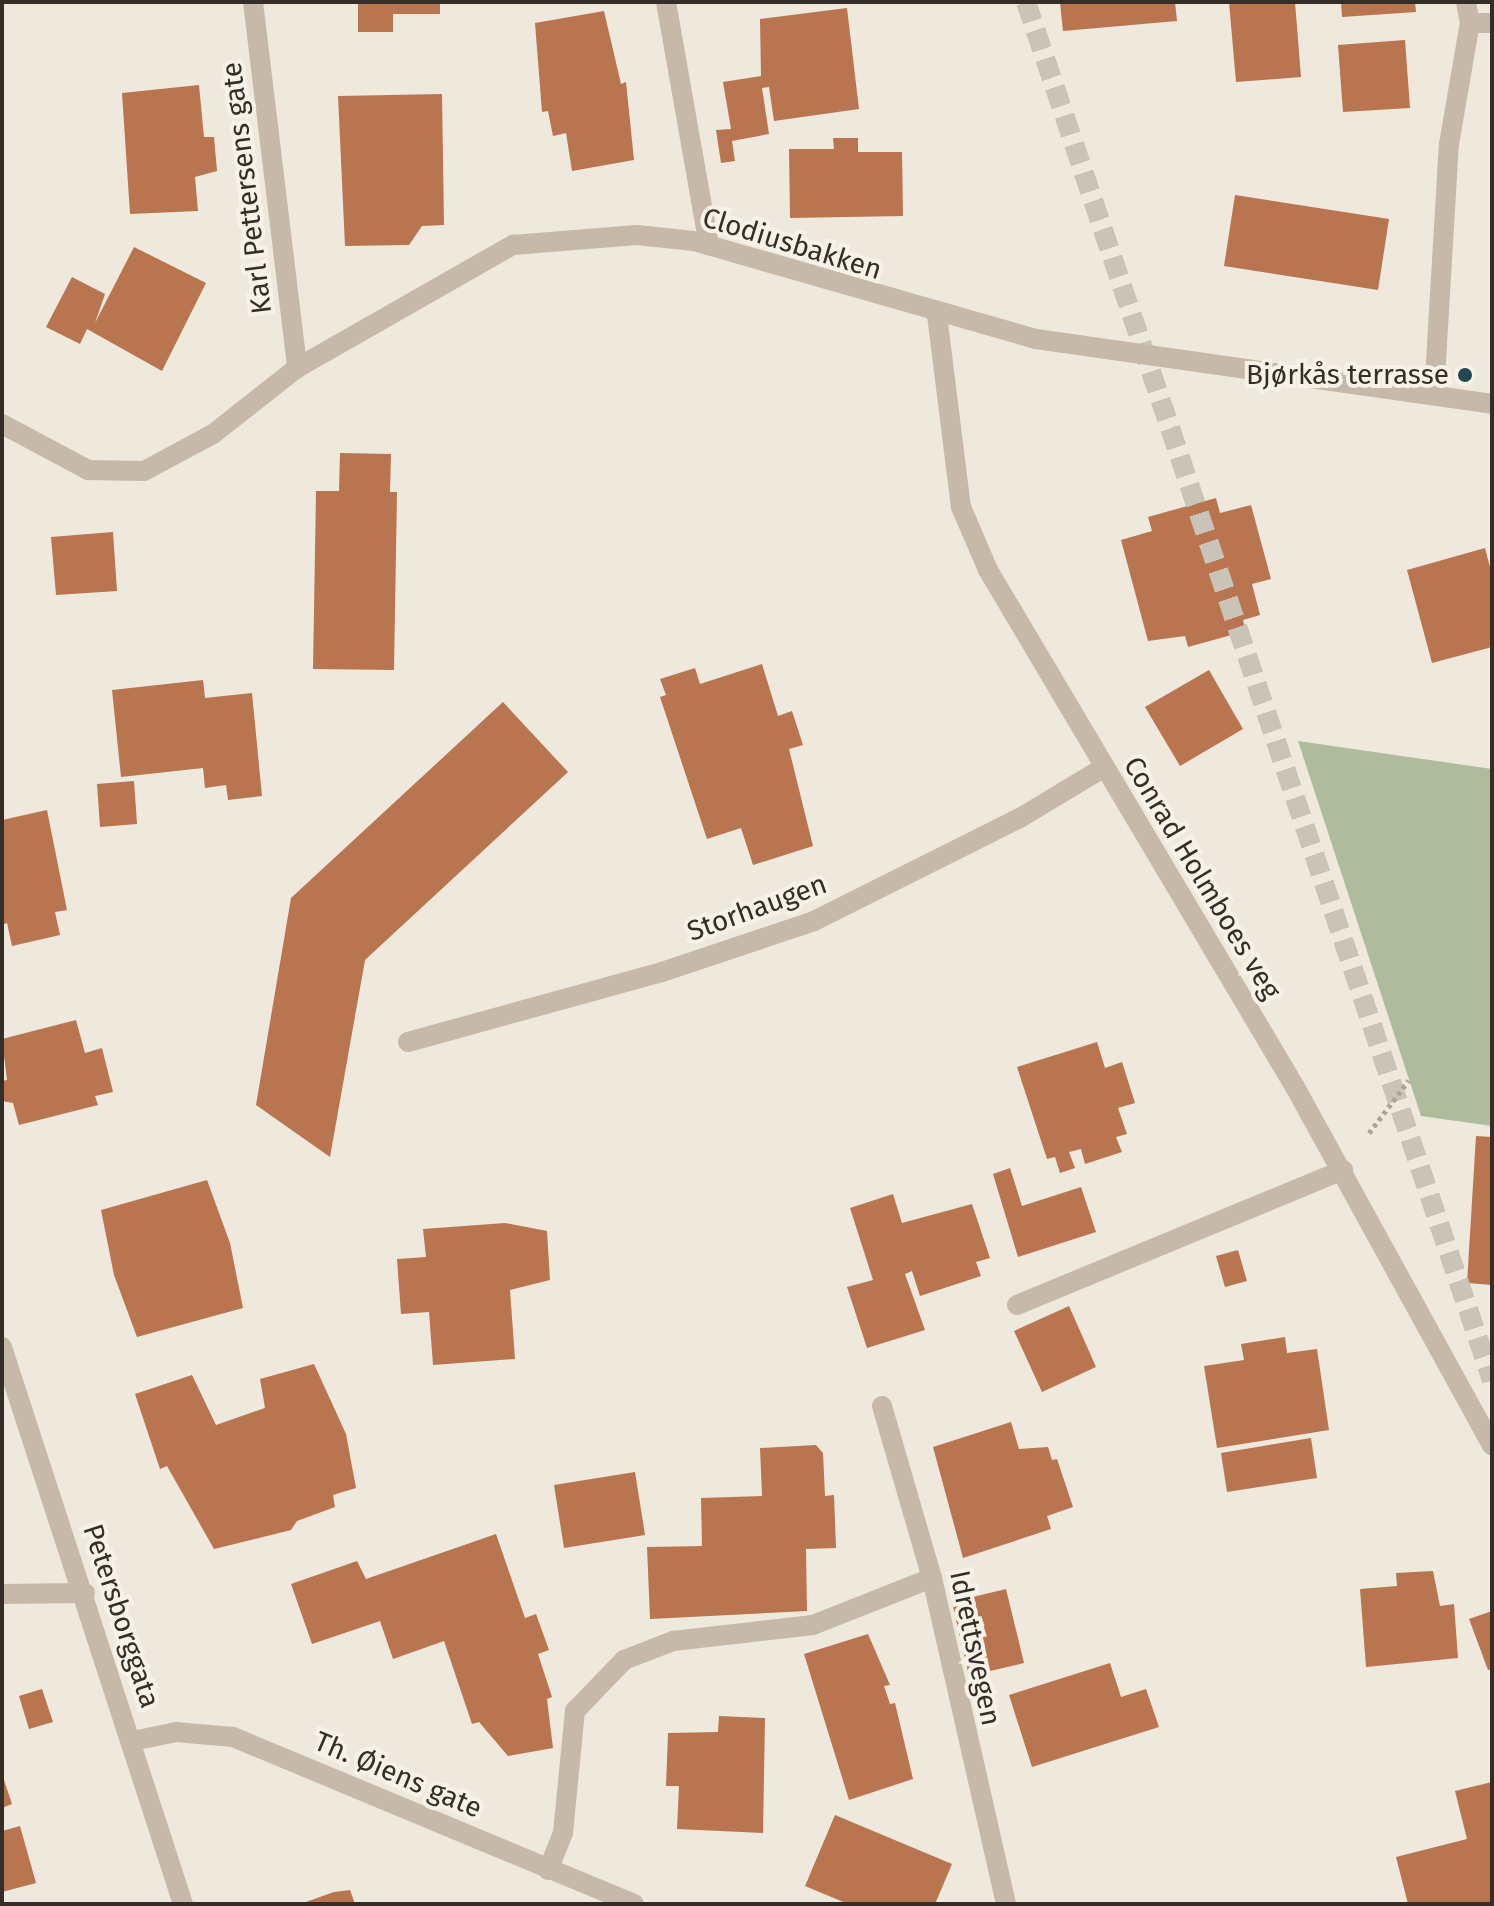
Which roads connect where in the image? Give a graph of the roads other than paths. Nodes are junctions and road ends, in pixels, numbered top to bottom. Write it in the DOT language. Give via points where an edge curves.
graph roads {
  1 [pos="253,2"];
  2 [pos="666,2"];
  3 [pos="1466,2"];
  4 [pos="1470,23"];
  5 [pos="1492,23"];
  6 [pos="709,245"];
  7 [pos="937,315"];
  8 [pos="297,368"];
  9 [pos="1434,395"];
  10 [pos="1492,404"];
  11 [pos="2,424"];
  12 [pos="1103,768"];
  13 [pos="408,1042"];
  14 [pos="1343,1170"];
  15 [pos="1017,1305"];
  16 [pos="2,1347"];
  17 [pos="882,1406"];
  18 [pos="1492,1445"];
  19 [pos="932,1578"];
  20 [pos="85,1593"];
  21 [pos="2,1594"];
  22 [pos="133,1741"];
  23 [pos="548,1870"];
  24 [pos="183,1904"];
  25 [pos="634,1904"];
  26 [pos="1006,1904"];
  1 -- 8 [label="street, Karl Pettersens gate"];
  2 -- 6 [label="street"];
  3 -- 4 [label="street"];
  4 -- 5 [label="street"];
  4 -- 9 [label="street" via="1449,144"];
  6 -- 7 [label="street, Clodiusbakken"];
  6 -- 8 [label="street, Clodiusbakken" via="637,235 513,245"];
  7 -- 9 [label="street, Clodiusbakken" via="1036,339"];
  7 -- 12 [label="street, Conrad Holmboes veg" via="961,507 988,570"];
  8 -- 11 [label="street, Clodiusbakken" via="213,434 144,471 88,470"];
  9 -- 10 [label="street, Clodiusbakken"];
  12 -- 13 [label="street, Storhaugen" via="1020,818 814,921 662,972"];
  12 -- 14 [label="street, Conrad Holmboes veg"];
  14 -- 15 [label="street"];
  14 -- 18 [label="street, Conrad Holmboes veg"];
  16 -- 20 [label="street, Petersborggata"];
  17 -- 19 [label="street, Idrettsvegen"];
  19 -- 23 [label="street" via="813,1625 673,1641 624,1660 575,1711 563,1833"];
  19 -- 26 [label="street, Idrettsvegen"];
  20 -- 21 [label="street"];
  20 -- 22 [label="street, Petersborggata"];
  22 -- 23 [label="street, Th. Øiens gate" via="176,1732 233,1737"];
  22 -- 24 [label="street, Petersborggata"];
  23 -- 25 [label="street, Th. Øiens gate"];
}
